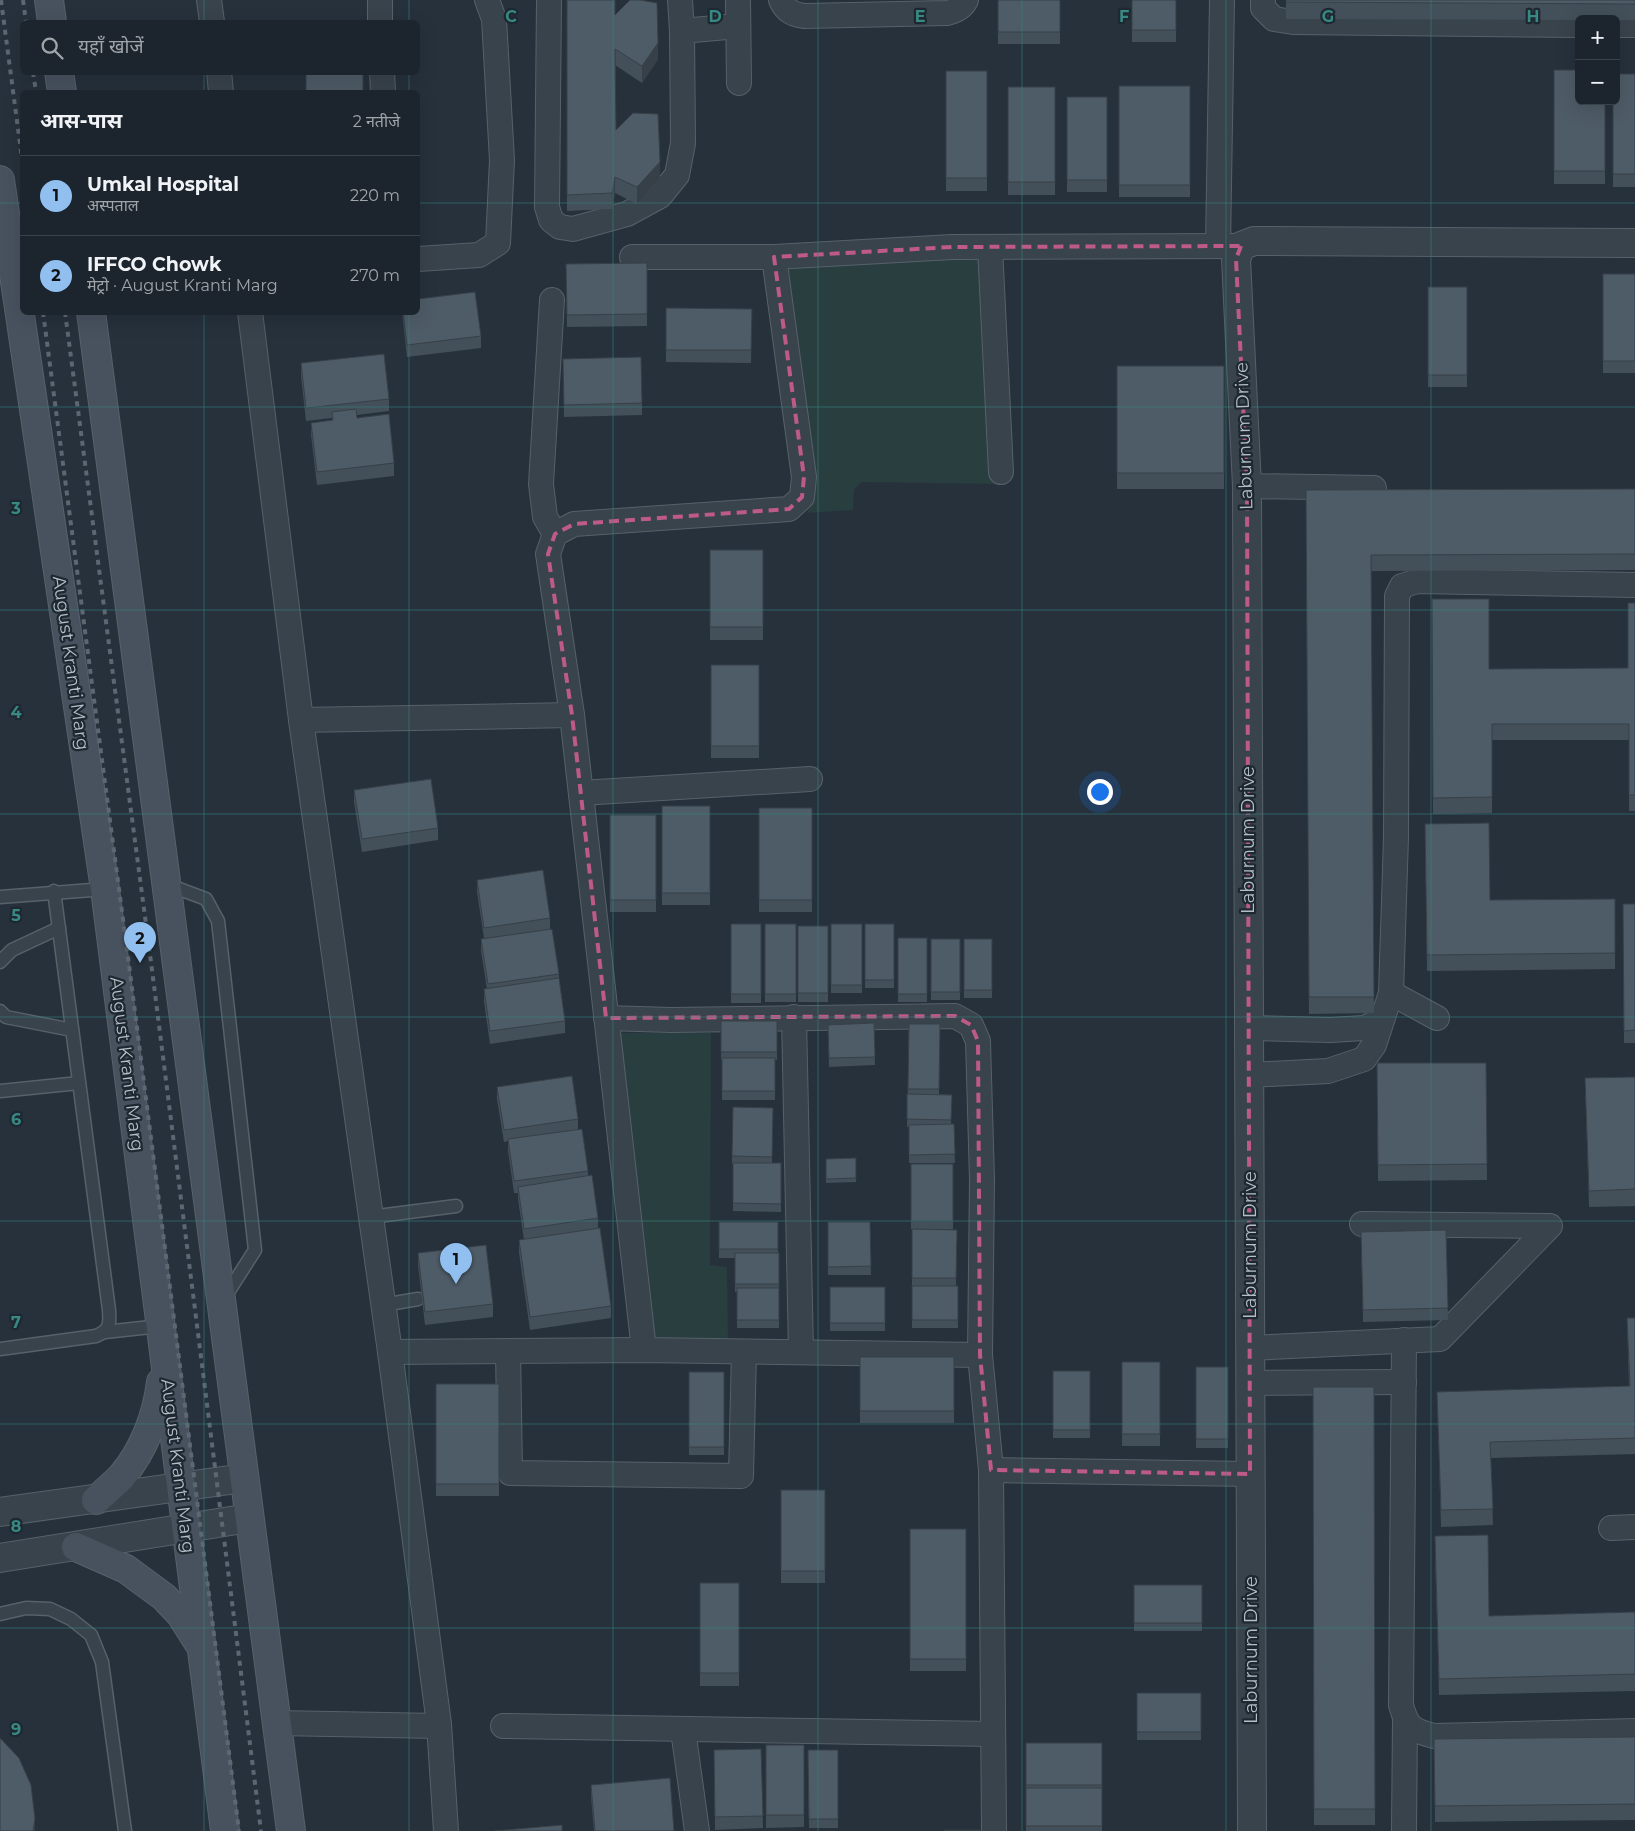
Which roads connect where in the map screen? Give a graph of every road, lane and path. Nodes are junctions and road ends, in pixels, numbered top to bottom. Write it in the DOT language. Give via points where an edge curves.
graph roads {
  1 [pos="50,0"];
  2 [pos="209,0"];
  3 [pos="380,0"];
  4 [pos="488,0"];
  5 [pos="549,0"];
  6 [pos="680,0"];
  7 [pos="738,0"];
  8 [pos="781,0"];
  9 [pos="966,0"];
  10 [pos="1222,0"];
  11 [pos="1263,0"];
  12 [pos="52,20"];
  13 [pos="212,20"];
  14 [pos="380,20"];
  15 [pos="1575,24"];
  16 [pos="1620,25"];
  17 [pos="1635,25"];
  18 [pos="738,26"];
  19 [pos="682,31"];
  20 [pos="59,75"];
  21 [pos="219,75"];
  22 [pos="382,75"];
  23 [pos="739,83"];
  24 [pos="62,90"];
  25 [pos="221,90"];
  26 [pos="383,90"];
  27 [pos="0,180"];
  28 [pos="1635,243"];
  29 [pos="1230,246"];
  30 [pos="990,247"];
  31 [pos="632,257"];
  32 [pos="774,257"];
  33 [pos="420,259"];
  34 [pos="552,300"];
  35 [pos="91,315"];
  36 [pos="250,315"];
  37 [pos="1001,472"];
  38 [pos="1247,486"];
  39 [pos="1374,488"];
  40 [pos="555,534"];
  41 [pos="1635,585"];
  42 [pos="572,715"];
  43 [pos="301,720"];
  44 [pos="810,779"];
  45 [pos="581,792"];
  46 [pos="166,884"];
  47 [pos="105,889"];
  48 [pos="54,891"];
  49 [pos="0,897"];
  50 [pos="58,928"];
  51 [pos="0,962"];
  52 [pos="1391,993"];
  53 [pos="0,1011"];
  54 [pos="794,1017"];
  55 [pos="606,1018"];
  56 [pos="1438,1018"];
  57 [pos="1381,1020"];
  58 [pos="1249,1028"];
  59 [pos="72,1030"];
  60 [pos="1249,1075"];
  61 [pos="79,1083"];
  62 [pos="0,1091"];
  63 [pos="456,1206"];
  64 [pos="370,1217"];
  65 [pos="1362,1224"];
  66 [pos="418,1299"];
  67 [pos="221,1302"];
  68 [pos="383,1306"];
  69 [pos="160,1326"];
  70 [pos="106,1332"];
  71 [pos="1404,1340"];
  72 [pos="1250,1348"];
  73 [pos="0,1349"];
  74 [pos="644,1350"];
  75 [pos="508,1351"];
  76 [pos="390,1352"];
  77 [pos="744,1352"];
  78 [pos="801,1352"];
  79 [pos="980,1354"];
  80 [pos="164,1356"];
  81 [pos="1404,1382"];
  82 [pos="1250,1383"];
  83 [pos="991,1470"];
  84 [pos="1250,1474"];
  85 [pos="244,1478"];
  86 [pos="181,1486"];
  87 [pos="96,1500"];
  88 [pos="0,1512"];
  89 [pos="249,1518"];
  90 [pos="186,1527"];
  91 [pos="1635,1527"];
  92 [pos="1611,1528"];
  93 [pos="76,1547"];
  94 [pos="0,1558"];
  95 [pos="0,1614"];
  96 [pos="201,1648"];
  97 [pos="1405,1720"];
  98 [pos="277,1723"];
  99 [pos="439,1726"];
  100 [pos="503,1726"];
  101 [pos="683,1730"];
  102 [pos="1635,1731"];
  103 [pos="992,1734"];
  104 [pos="125,1831"];
  105 [pos="225,1831"];
  106 [pos="291,1831"];
  107 [pos="446,1831"];
  108 [pos="697,1831"];
  109 [pos="994,1831"];
  110 [pos="1252,1831"];
  111 [pos="1404,1831"];
  1 -- 12 [label="main road"];
  2 -- 13 [label="street"];
  3 -- 14 [label="street"];
  4 -- 33 [label="street" via="494,19 502,160 498,243 479,256"];
  5 -- 19 [label="street" via="547,207 550,220 560,226 573,228 627,214 660,196 677,175 683,142"];
  6 -- 19 [label="street"];
  7 -- 18 [label="street"];
  8 -- 9 [label="street" via="792,14 804,16 947,14 963,6"];
  10 -- 29 [label="street"];
  11 -- 15 [label="street" via="1263,8 1274,19 1292,22"];
  16 -- 17 [label="street"];
  18 -- 19 [label="street"];
  18 -- 23 [label="street"];
  20 -- 24 [label="main road"];
  21 -- 25 [label="street"];
  22 -- 26 [label="street"];
  27 -- 47 [label="main road, August Kranti Marg"];
  28 -- 29 [label="street" via="1254,241"];
  29 -- 30 [label="street"];
  29 -- 38 [label="street, Laburnum Drive" via="1236,259"];
  30 -- 32 [label="street"];
  30 -- 37 [label="street"];
  31 -- 32 [label="street"];
  32 -- 40 [label="street" via="804,477 802,497 789,509 574,524"];
  34 -- 40 [label="street" via="541,484 545,517"];
  35 -- 46 [label="main road"];
  36 -- 43 [label="street"];
  38 -- 39 [label="street"];
  38 -- 58 [label="street, Laburnum Drive"];
  40 -- 42 [label="street" via="548,554"];
  41 -- 52 [label="street" via="1417,581 1402,586 1397,596 1396,837"];
  42 -- 43 [label="street"];
  42 -- 45 [label="street"];
  43 -- 64 [label="street"];
  44 -- 45 [label="street"];
  45 -- 55 [label="street"];
  46 -- 67 [label="main road"];
  46 -- 67 [label="lane" via="206,900 218,921 255,1250"];
  47 -- 48 [label="lane"];
  47 -- 69 [label="main road, August Kranti Marg"];
  48 -- 49 [label="lane"];
  48 -- 50 [label="lane"];
  50 -- 51 [label="lane" via="12,950"];
  50 -- 59 [label="lane"];
  52 -- 56 [label="street"];
  52 -- 57 [label="street"];
  53 -- 59 [label="lane" via="6,1017"];
  54 -- 55 [label="street"];
  54 -- 78 [label="street"];
  54 -- 79 [label="street" via="956,1016 971,1025 978,1041 982,1180"];
  55 -- 74 [label="street"];
  57 -- 58 [label="street" via="1364,1028"];
  57 -- 60 [label="street" via="1374,1045 1364,1060 1328,1071"];
  58 -- 60 [label="street, Laburnum Drive"];
  59 -- 61 [label="lane"];
  60 -- 72 [label="street, Laburnum Drive"];
  61 -- 62 [label="lane"];
  61 -- 70 [label="lane" via="109,1310 110,1324"];
  63 -- 64 [label="lane"];
  64 -- 68 [label="street"];
  65 -- 71 [label="street" via="1550,1226 1440,1339"];
  66 -- 68 [label="lane"];
  67 -- 85 [label="main road"];
  68 -- 76 [label="street"];
  69 -- 70 [label="lane"];
  69 -- 80 [label="main road, August Kranti Marg"];
  70 -- 73 [label="lane"];
  71 -- 72 [label="street"];
  71 -- 81 [label="street"];
  72 -- 82 [label="street, Laburnum Drive"];
  74 -- 75 [label="street"];
  74 -- 77 [label="street"];
  75 -- 76 [label="street"];
  75 -- 77 [label="street" via="510,1474 741,1476"];
  76 -- 99 [label="street"];
  77 -- 78 [label="street"];
  78 -- 79 [label="street"];
  79 -- 83 [label="street"];
  80 -- 86 [label="main road, August Kranti Marg"];
  80 -- 87 [label="main road" via="159,1401 144,1442 122,1475"];
  81 -- 82 [label="street"];
  81 -- 97 [label="street" via="1401,1705"];
  82 -- 84 [label="street, Laburnum Drive"];
  83 -- 84 [label="street"];
  83 -- 103 [label="street"];
  84 -- 110 [label="street, Laburnum Drive"];
  85 -- 86 [label="street"];
  85 -- 89 [label="main road"];
  86 -- 87 [label="street"];
  86 -- 90 [label="main road, August Kranti Marg"];
  87 -- 88 [label="street"];
  89 -- 90 [label="street"];
  89 -- 98 [label="main road"];
  90 -- 93 [label="street"];
  90 -- 96 [label="main road, August Kranti Marg"];
  91 -- 92 [label="street"];
  93 -- 94 [label="street"];
  93 -- 96 [label="main road" via="126,1569 164,1597 181,1615"];
  95 -- 104 [label="lane" via="26,1608 50,1609 71,1619 91,1635 102,1662"];
  96 -- 105 [label="main road, August Kranti Marg"];
  97 -- 102 [label="street" via="1417,1732 1434,1736"];
  97 -- 111 [label="street"];
  98 -- 99 [label="street"];
  98 -- 106 [label="main road"];
  99 -- 107 [label="street"];
  100 -- 101 [label="street"];
  101 -- 103 [label="street"];
  101 -- 108 [label="street"];
  103 -- 109 [label="street"];
}
